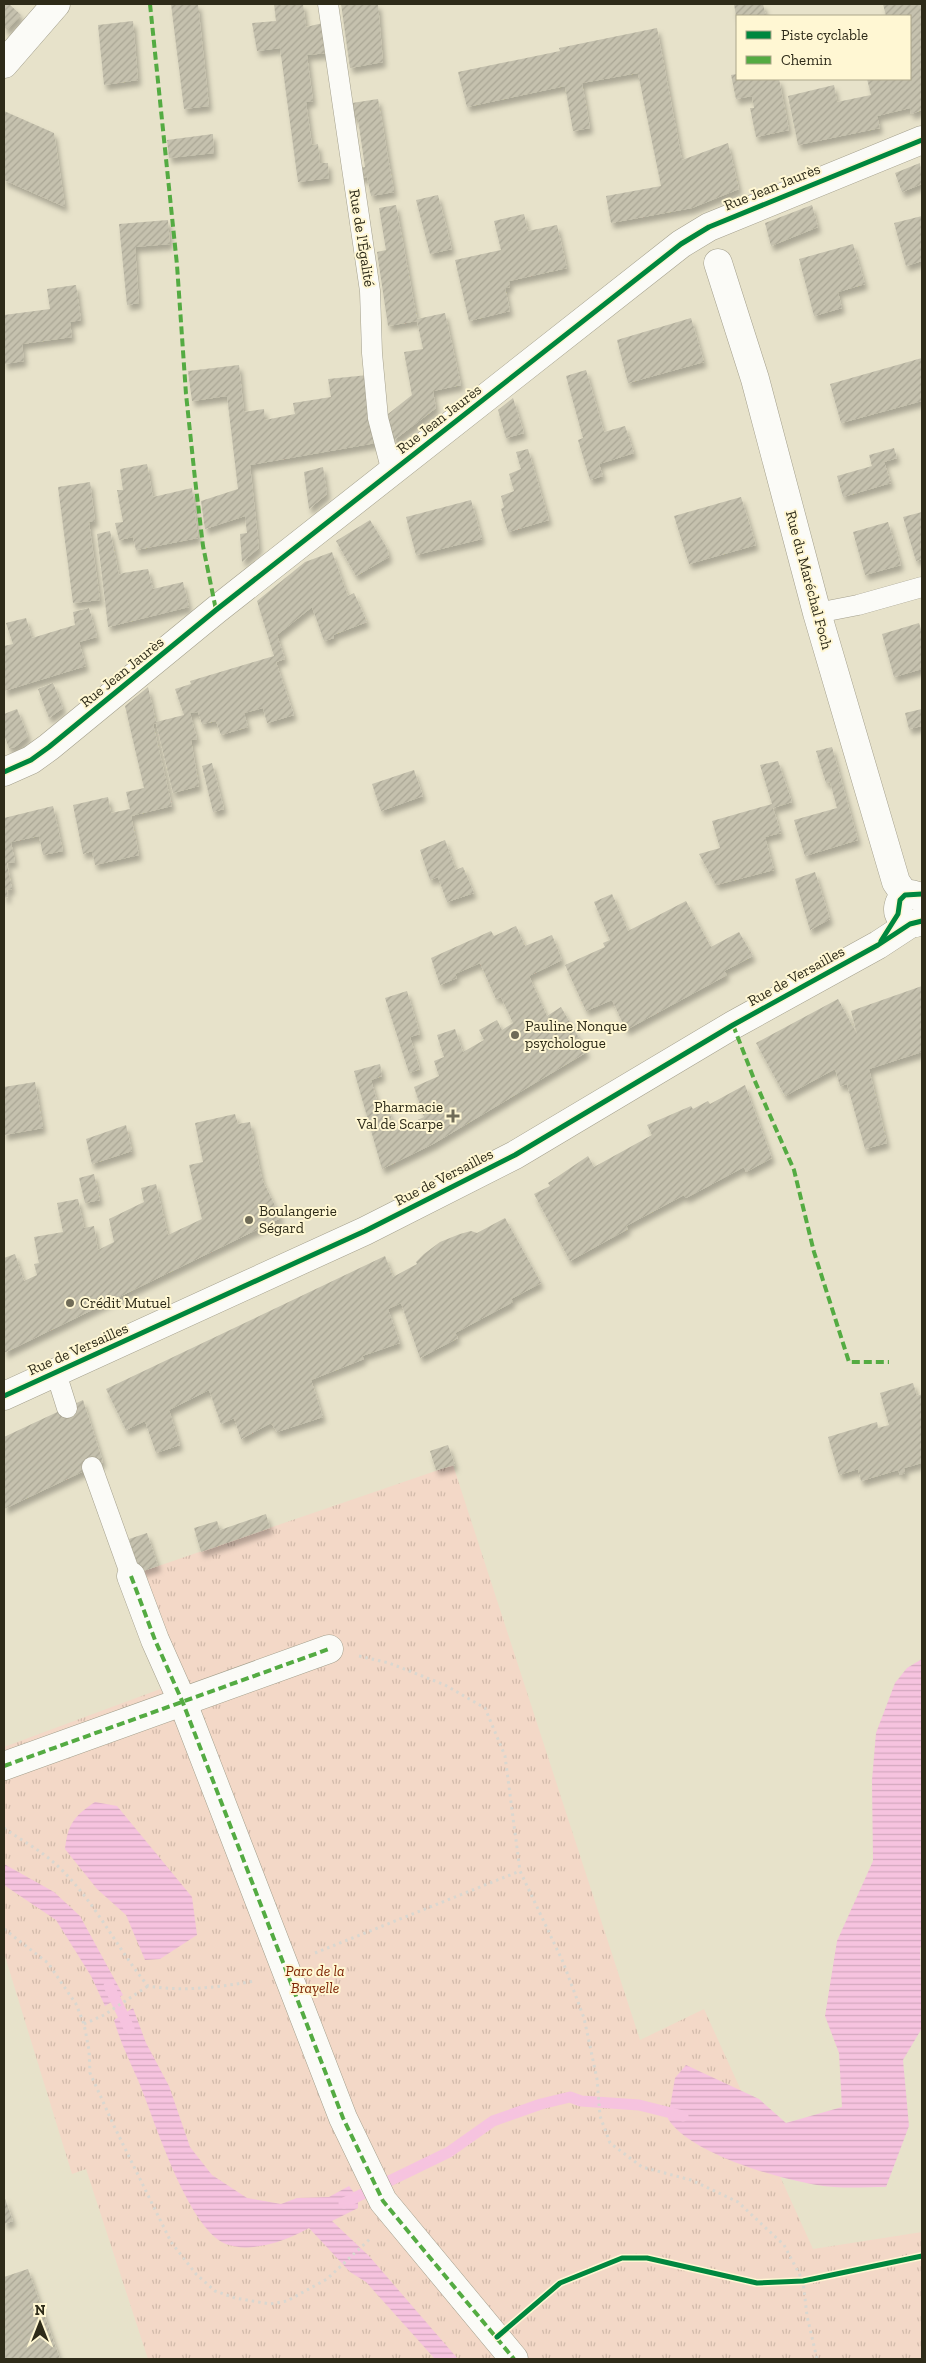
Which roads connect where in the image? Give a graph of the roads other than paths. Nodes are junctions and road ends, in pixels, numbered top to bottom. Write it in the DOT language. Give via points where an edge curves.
graph roads {
  1 [pos="56,4"];
  2 [pos="328,4"];
  3 [pos="4,64"];
  4 [pos="922,140"];
  5 [pos="718,263"];
  6 [pos="392,472"];
  7 [pos="922,586"];
  8 [pos="817,613"];
  9 [pos="4,772"];
  10 [pos="915,911"];
  11 [pos="56,1373"];
  12 [pos="4,1396"];
  13 [pos="67,1408"];
  14 [pos="92,1468"];
  15 [pos="131,1576"];
  16 [pos="329,1649"];
  17 [pos="183,1703"];
  18 [pos="4,1766"];
  19 [pos="514,2359"];
  1 -- 3 [label="street"];
  2 -- 6 [label="lane, Rue de l'Égalité" via="370,291 378,418"];
  4 -- 6 [label="street, Rue Jean Jaurès" via="700,231"];
  5 -- 8 [label="street, Rue du Maréchal Foch" via="755,379"];
  6 -- 9 [label="street, Rue Jean Jaurès" via="216,610 50,747"];
  7 -- 8 [label="lane"];
  8 -- 10 [label="street, Rue du Maréchal Foch" via="896,882"];
  10 -- 11 [label="street, Rue de Versailles" via="878,945 733,1025 515,1155 366,1231"];
  11 -- 12 [label="street, Rue de Versailles"];
  11 -- 13 [label="lane"];
  14 -- 15 [label="lane"];
  15 -- 17 [label="street"];
  16 -- 17 [label="street"];
  17 -- 18 [label="street"];
  17 -- 19 [label="street" via="343,2118 383,2201"];
}
